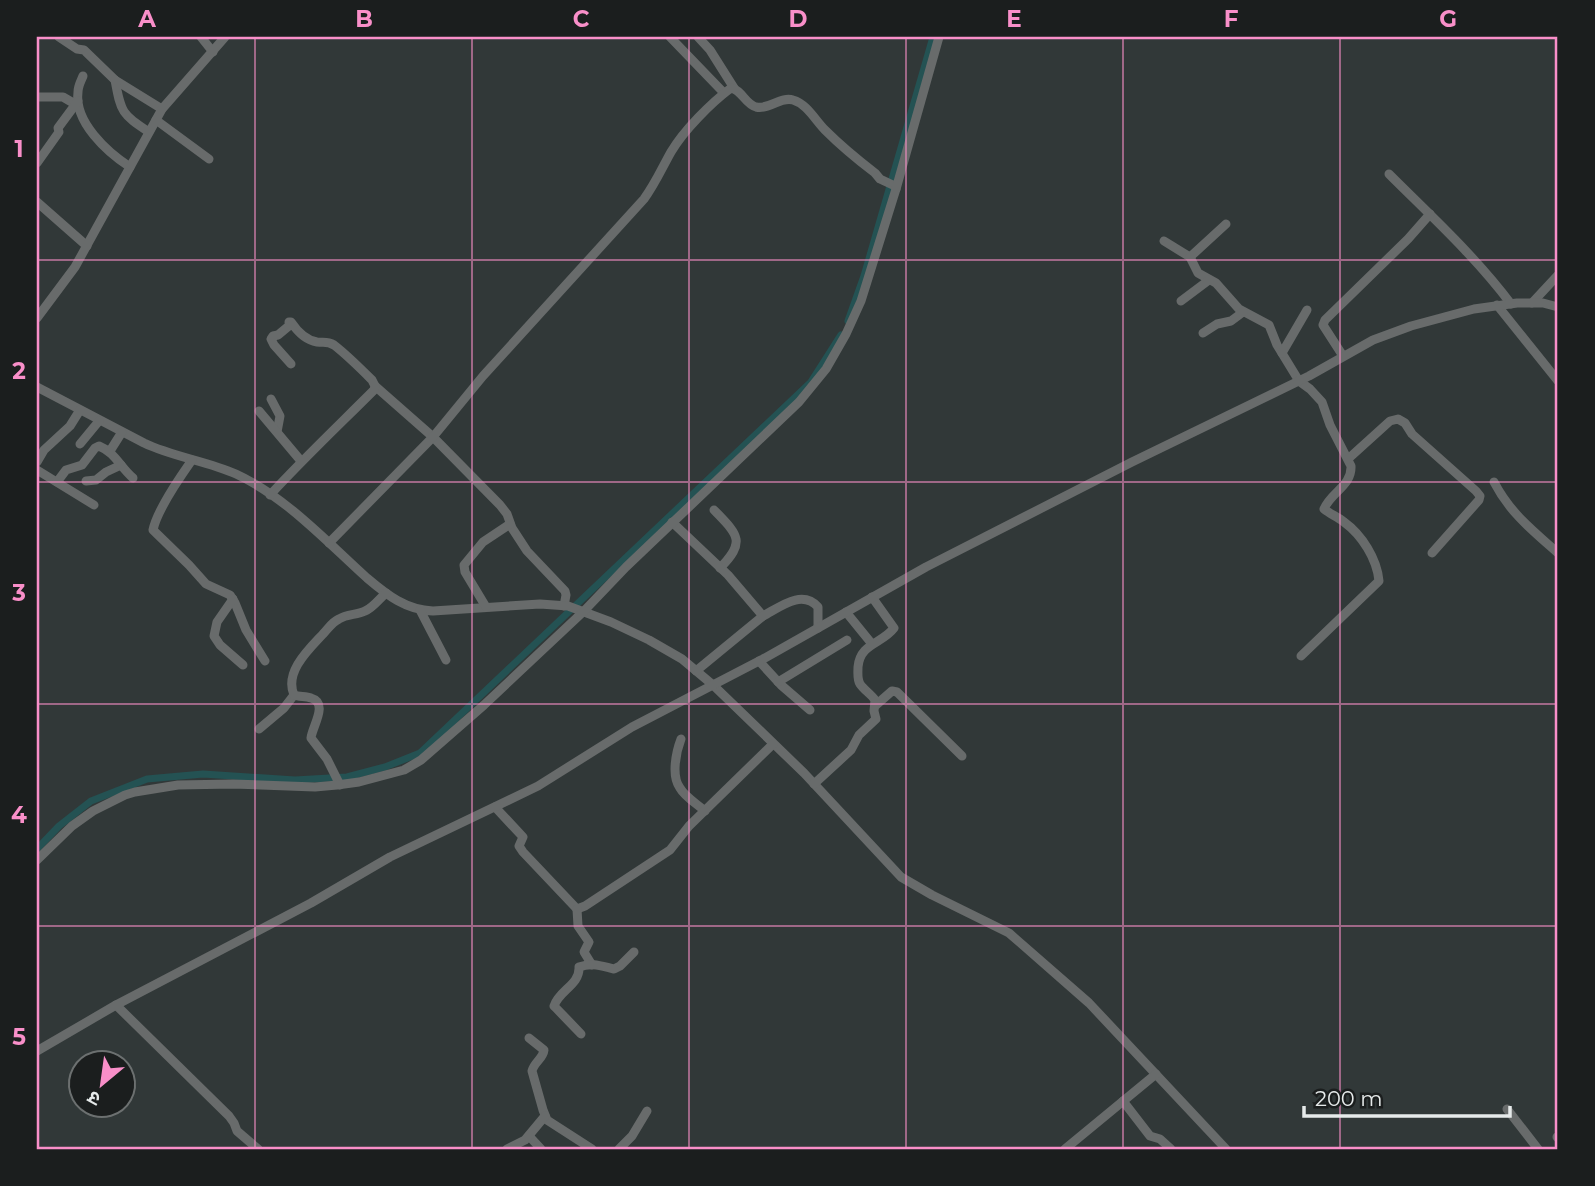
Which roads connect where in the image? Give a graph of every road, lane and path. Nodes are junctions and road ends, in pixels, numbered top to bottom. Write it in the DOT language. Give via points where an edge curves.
graph roads {
  1 [pos="59,37"];
  2 [pos="201,37"];
  3 [pos="225,37"];
  4 [pos="670,37"];
  5 [pos="698,37"];
  6 [pos="939,37"];
  7 [pos="213,52"];
  8 [pos="83,76"];
  9 [pos="115,80"];
  10 [pos="734,88"];
  11 [pos="724,93"];
  12 [pos="37,97"];
  13 [pos="77,102"];
  14 [pos="162,109"];
  15 [pos="156,120"];
  16 [pos="149,132"];
  17 [pos="209,159"];
  18 [pos="37,163"];
  19 [pos="130,167"];
  20 [pos="1389,174"];
  21 [pos="896,188"];
  22 [pos="37,202"];
  23 [pos="1430,214"];
  24 [pos="1226,224"];
  25 [pos="1164,241"];
  26 [pos="87,246"];
  27 [pos="1190,257"];
  28 [pos="1558,275"];
  29 [pos="1209,280"];
  30 [pos="1181,301"];
  31 [pos="1532,303"];
  32 [pos="1511,304"];
  33 [pos="1497,305"];
  34 [pos="1558,307"];
  35 [pos="1307,310"];
  36 [pos="1244,312"];
  37 [pos="37,318"];
  38 [pos="1203,333"];
  39 [pos="1282,353"];
  40 [pos="1343,356"];
  41 [pos="291,363"];
  42 [pos="1299,381"];
  43 [pos="1558,381"];
  44 [pos="375,386"];
  45 [pos="37,387"];
  46 [pos="271,399"];
  47 [pos="80,410"];
  48 [pos="259,411"];
  49 [pos="99,421"];
  50 [pos="122,432"];
  51 [pos="277,432"];
  52 [pos="433,437"];
  53 [pos="80,444"];
  54 [pos="110,451"];
  55 [pos="1348,458"];
  56 [pos="192,460"];
  57 [pos="301,461"];
  58 [pos="37,462"];
  59 [pos="121,465"];
  60 [pos="37,470"];
  61 [pos="133,478"];
  62 [pos="86,481"];
  63 [pos="57,482"];
  64 [pos="1494,482"];
  65 [pos="270,495"];
  66 [pos="94,505"];
  67 [pos="714,510"];
  68 [pos="672,522"];
  69 [pos="510,524"];
  70 [pos="328,543"];
  71 [pos="1432,553"];
  72 [pos="1558,553"];
  73 [pos="720,568"];
  74 [pos="386,593"];
  75 [pos="872,597"];
  76 [pos="233,599"];
  77 [pos="566,606"];
  78 [pos="486,607"];
  79 [pos="421,610"];
  80 [pos="581,611"];
  81 [pos="846,612"];
  82 [pos="763,616"];
  83 [pos="818,628"];
  84 [pos="847,640"];
  85 [pos="872,644"];
  86 [pos="1301,656"];
  87 [pos="446,660"];
  88 [pos="265,661"];
  89 [pos="759,661"];
  90 [pos="243,665"];
  91 [pos="696,671"];
  92 [pos="778,682"];
  93 [pos="713,685"];
  94 [pos="294,695"];
  95 [pos="876,705"];
  96 [pos="810,710"];
  97 [pos="259,729"];
  98 [pos="681,739"];
  99 [pos="773,744"];
  100 [pos="962,756"];
  101 [pos="339,783"];
  102 [pos="814,784"];
  103 [pos="495,807"];
  104 [pos="705,811"];
  105 [pos="37,860"];
  106 [pos="577,909"];
  107 [pos="634,952"];
  108 [pos="592,965"];
  109 [pos="116,1005"];
  110 [pos="580,1034"];
  111 [pos="529,1038"];
  112 [pos="37,1051"];
  113 [pos="1156,1074"];
  114 [pos="1123,1101"];
  115 [pos="1507,1109"];
  116 [pos="647,1111"];
  117 [pos="545,1116"];
  118 [pos="529,1136"];
  119 [pos="1072,1147"];
  120 [pos="258,1149"];
  121 [pos="507,1149"];
  122 [pos="541,1149"];
  123 [pos="592,1149"];
  124 [pos="619,1149"];
  125 [pos="1171,1149"];
  126 [pos="1226,1149"];
  127 [pos="1538,1149"];
  1 -- 9 [label="street" via="84,50"];
  2 -- 7 [label="street"];
  3 -- 7 [label="street"];
  4 -- 11 [label="street"];
  5 -- 10 [label="street"];
  6 -- 21 [label="street"];
  7 -- 14 [label="street"];
  8 -- 13 [label="street"];
  9 -- 14 [label="street"];
  9 -- 16 [label="street" via="122,112"];
  10 -- 11 [label="street"];
  10 -- 21 [label="street" via="755,107 786,99 799,102 825,131"];
  11 -- 52 [label="street" via="677,142 644,199"];
  12 -- 13 [label="street"];
  13 -- 18 [label="street"];
  13 -- 19 [label="street" via="89,130"];
  14 -- 15 [label="street"];
  15 -- 16 [label="street"];
  15 -- 17 [label="street"];
  16 -- 19 [label="street"];
  19 -- 26 [label="street"];
  20 -- 23 [label="street"];
  21 -- 68 [label="street" via="861,301 827,369 789,412"];
  22 -- 26 [label="street"];
  23 -- 32 [label="street"];
  23 -- 40 [label="street" via="1325,320 1323,325"];
  24 -- 27 [label="street"];
  25 -- 27 [label="street"];
  26 -- 37 [label="street"];
  27 -- 29 [label="street" via="1198,273"];
  28 -- 31 [label="street"];
  29 -- 30 [label="street"];
  29 -- 36 [label="street"];
  31 -- 32 [label="street"];
  31 -- 34 [label="street"];
  32 -- 33 [label="street"];
  33 -- 40 [label="street" via="1411,326"];
  33 -- 43 [label="street"];
  35 -- 39 [label="street"];
  36 -- 38 [label="street"];
  36 -- 39 [label="street" via="1269,325"];
  39 -- 42 [label="street"];
  40 -- 42 [label="street"];
  41 -- 44 [label="street" via="271,339 289,322 304,337 334,346"];
  42 -- 55 [label="street" via="1322,402"];
  42 -- 75 [label="street"];
  44 -- 52 [label="street"];
  44 -- 57 [label="street"];
  45 -- 47 [label="street"];
  46 -- 51 [label="street" via="280,416"];
  47 -- 49 [label="street"];
  47 -- 58 [label="street"];
  48 -- 51 [label="street"];
  49 -- 50 [label="street"];
  49 -- 53 [label="street"];
  50 -- 54 [label="street"];
  50 -- 56 [label="street"];
  51 -- 57 [label="street"];
  52 -- 69 [label="street" via="500,505"];
  52 -- 70 [label="street"];
  54 -- 59 [label="street"];
  54 -- 63 [label="street" via="97,446 82,465 66,470"];
  55 -- 71 [label="street" via="1398,419 1476,491 1479,500"];
  55 -- 86 [label="street" via="1349,481 1324,509 1357,535 1375,561 1379,581"];
  56 -- 65 [label="street" via="237,475"];
  56 -- 76 [label="street" via="153,530 206,584"];
  57 -- 65 [label="street"];
  59 -- 61 [label="street"];
  59 -- 62 [label="street"];
  60 -- 63 [label="street"];
  63 -- 66 [label="street"];
  64 -- 72 [label="street" via="1522,522"];
  65 -- 70 [label="street"];
  67 -- 73 [label="street" via="736,540 733,554"];
  68 -- 73 [label="street"];
  68 -- 80 [label="street"];
  69 -- 77 [label="street" via="527,551 565,590"];
  69 -- 78 [label="street" via="483,542 464,565"];
  70 -- 74 [label="street"];
  73 -- 82 [label="street"];
  74 -- 79 [label="street"];
  74 -- 94 [label="street" via="367,611 339,618 312,646 294,673"];
  75 -- 81 [label="street"];
  75 -- 85 [label="street" via="894,628"];
  76 -- 88 [label="street"];
  76 -- 90 [label="street" via="217,622 214,636"];
  77 -- 78 [label="street"];
  77 -- 80 [label="street"];
  78 -- 79 [label="street"];
  79 -- 87 [label="street"];
  80 -- 91 [label="street" via="666,649"];
  80 -- 101 [label="street" via="484,705 410,768"];
  81 -- 83 [label="street"];
  81 -- 85 [label="street"];
  82 -- 83 [label="street" via="798,598 806,599 818,607"];
  82 -- 91 [label="street"];
  83 -- 89 [label="street"];
  84 -- 92 [label="street"];
  85 -- 95 [label="street" via="862,653 858,675"];
  89 -- 92 [label="street"];
  89 -- 93 [label="street"];
  91 -- 93 [label="street"];
  92 -- 96 [label="street"];
  93 -- 99 [label="street"];
  93 -- 103 [label="street"];
  94 -- 97 [label="street"];
  94 -- 101 [label="street" via="319,703 311,738"];
  95 -- 100 [label="street" via="891,691 897,692"];
  95 -- 102 [label="street" via="875,721"];
  98 -- 104 [label="street" via="676,780"];
  99 -- 102 [label="street"];
  99 -- 104 [label="street"];
  101 -- 105 [label="street" via="315,787 178,785 135,792 93,811"];
  102 -- 113 [label="street" via="901,877 1009,933 1089,1003"];
  103 -- 106 [label="street" via="521,834 523,852"];
  103 -- 109 [label="street" via="390,857"];
  104 -- 106 [label="street" via="670,850"];
  106 -- 108 [label="street" via="578,926 589,942 584,952"];
  107 -- 108 [label="street" via="617,968"];
  108 -- 110 [label="street" via="579,967 578,978 555,1003"];
  109 -- 112 [label="street"];
  109 -- 120 [label="street"];
  111 -- 117 [label="street" via="544,1050 532,1071"];
  113 -- 114 [label="street"];
  113 -- 126 [label="street"];
  114 -- 119 [label="street"];
  114 -- 125 [label="street" via="1150,1136"];
  115 -- 127 [label="street"];
  116 -- 124 [label="street"];
  117 -- 118 [label="street"];
  117 -- 123 [label="street"];
  118 -- 121 [label="street"];
  118 -- 122 [label="street"];
}
